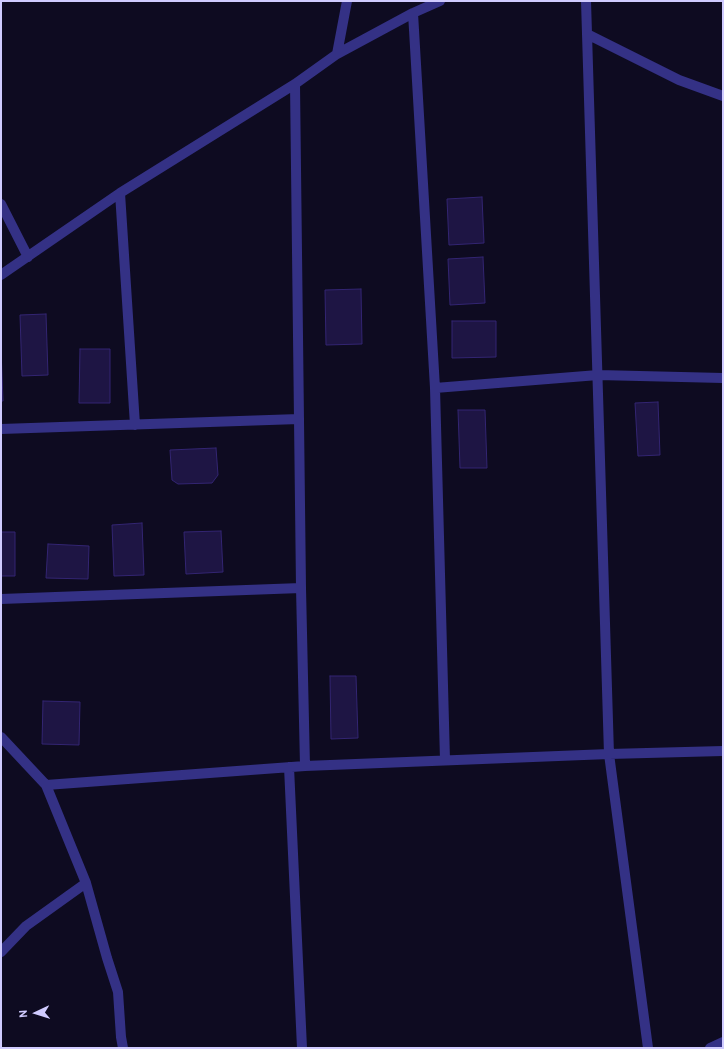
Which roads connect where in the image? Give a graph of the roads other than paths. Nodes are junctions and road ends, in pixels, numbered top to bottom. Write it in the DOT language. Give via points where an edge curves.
graph roads {
  1 [pos="347,1"];
  2 [pos="440,1"];
  3 [pos="586,1"];
  4 [pos="413,13"];
  5 [pos="587,34"];
  6 [pos="337,54"];
  7 [pos="295,84"];
  8 [pos="723,96"];
  9 [pos="120,193"];
  10 [pos="1,204"];
  11 [pos="28,257"];
  12 [pos="1,275"];
  13 [pos="598,375"];
  14 [pos="723,378"];
  15 [pos="434,388"];
  16 [pos="299,419"];
  17 [pos="136,425"];
  18 [pos="1,429"];
  19 [pos="301,588"];
  20 [pos="1,599"];
  21 [pos="1,737"];
  22 [pos="723,751"];
  23 [pos="609,754"];
  24 [pos="445,760"];
  25 [pos="305,766"];
  26 [pos="289,767"];
  27 [pos="46,785"];
  28 [pos="86,883"];
  29 [pos="1,952"];
  30 [pos="723,1042"];
  31 [pos="123,1048"];
  32 [pos="302,1048"];
  33 [pos="648,1048"];
  34 [pos="710,1048"];
  1 -- 6 [label="street"];
  2 -- 4 [label="street"];
  3 -- 5 [label="street"];
  4 -- 6 [label="street"];
  4 -- 15 [label="street"];
  5 -- 8 [label="street" via="678,80"];
  5 -- 13 [label="street"];
  6 -- 7 [label="street"];
  7 -- 9 [label="street"];
  7 -- 16 [label="street"];
  9 -- 11 [label="street"];
  9 -- 17 [label="street"];
  10 -- 11 [label="street"];
  11 -- 12 [label="street"];
  13 -- 14 [label="street"];
  13 -- 15 [label="street"];
  13 -- 23 [label="street"];
  15 -- 24 [label="street"];
  16 -- 17 [label="street"];
  16 -- 19 [label="street"];
  17 -- 18 [label="street"];
  19 -- 20 [label="street"];
  19 -- 25 [label="street"];
  21 -- 27 [label="street"];
  22 -- 23 [label="street"];
  23 -- 24 [label="street"];
  23 -- 33 [label="street"];
  24 -- 25 [label="street"];
  25 -- 26 [label="street"];
  26 -- 27 [label="street"];
  26 -- 32 [label="street"];
  27 -- 28 [label="street"];
  28 -- 29 [label="street" via="26,926"];
  28 -- 31 [label="street" via="118,992"];
  30 -- 34 [label="street"];
}
